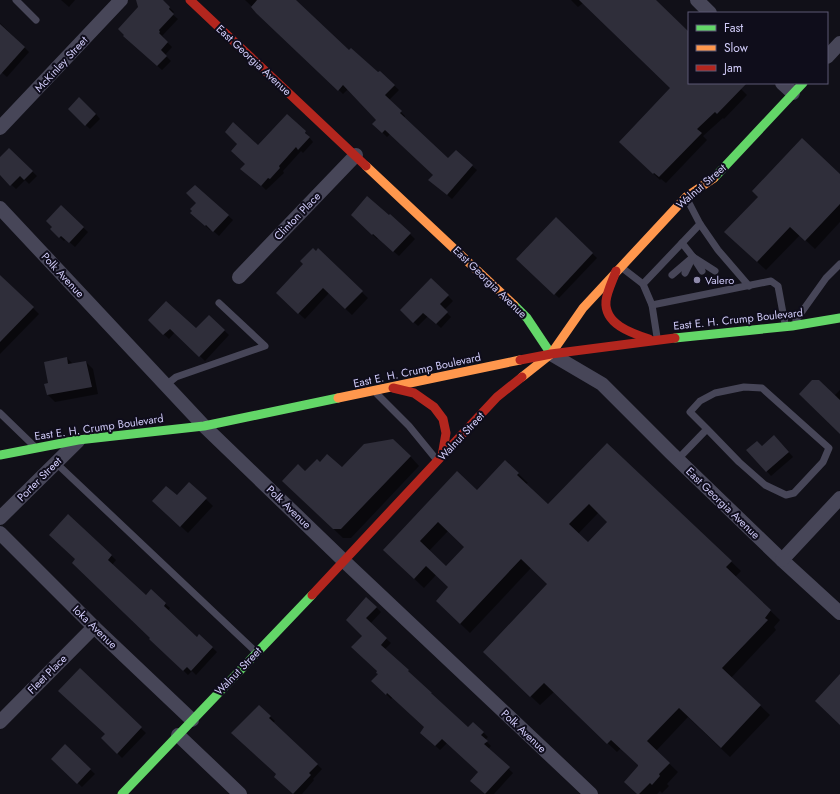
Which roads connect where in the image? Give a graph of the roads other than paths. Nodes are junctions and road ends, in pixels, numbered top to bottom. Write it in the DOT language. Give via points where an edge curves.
graph roads {
  1 [pos="16,0"];
  2 [pos="121,0"];
  3 [pos="190,0"];
  4 [pos="697,0"];
  5 [pos="709,12"];
  6 [pos="36,20"];
  7 [pos="840,43"];
  8 [pos="828,56"];
  9 [pos="783,84"];
  10 [pos="802,84"];
  11 [pos="793,94"];
  12 [pos="0,128"];
  13 [pos="356,155"];
  14 [pos="686,197"];
  15 [pos="0,208"];
  16 [pos="700,224"];
  17 [pos="682,244"];
  18 [pos="693,258"];
  19 [pos="840,264"];
  20 [pos="618,269"];
  21 [pos="702,271"];
  22 [pos="715,271"];
  23 [pos="685,273"];
  24 [pos="672,275"];
  25 [pos="239,277"];
  26 [pos="643,284"];
  27 [pos="749,286"];
  28 [pos="219,303"];
  29 [pos="652,305"];
  30 [pos="840,318"];
  31 [pos="789,326"];
  32 [pos="654,339"];
  33 [pos="551,354"];
  34 [pos="166,385"];
  35 [pos="390,388"];
  36 [pos="374,391"];
  37 [pos="0,413"];
  38 [pos="204,426"];
  39 [pos="706,429"];
  40 [pos="78,440"];
  41 [pos="36,448"];
  42 [pos="0,455"];
  43 [pos="440,458"];
  44 [pos="678,459"];
  45 [pos="56,463"];
  46 [pos="840,498"];
  47 [pos="0,518"];
  48 [pos="0,533"];
  49 [pos="782,560"];
  50 [pos="344,561"];
  51 [pos="840,612"];
  52 [pos="94,627"];
  53 [pos="256,652"];
  54 [pos="192,720"];
  55 [pos="0,722"];
  56 [pos="178,735"];
  57 [pos="122,794"];
  58 [pos="240,794"];
  59 [pos="591,794"];
  1 -- 6 [label="lane"];
  2 -- 12 [label="street, McKinley Street"];
  3 -- 13 [label="street, East Georgia Avenue" via="203,8"];
  4 -- 5 [label="street"];
  7 -- 8 [label="street"];
  9 -- 11 [label="street"];
  10 -- 11 [label="street, Walnut Street"];
  11 -- 14 [label="street, Walnut Street" via="714,178"];
  13 -- 25 [label="street, Clinton Place"];
  13 -- 33 [label="street, East Georgia Avenue" via="527,318"];
  14 -- 16 [label="lane"];
  14 -- 20 [label="street, Walnut Street"];
  15 -- 34 [label="street, Polk Avenue"];
  16 -- 17 [label="lane"];
  16 -- 27 [label="lane"];
  17 -- 18 [label="lane"];
  17 -- 26 [label="lane"];
  18 -- 21 [label="lane"];
  18 -- 22 [label="lane"];
  18 -- 23 [label="lane"];
  18 -- 24 [label="lane"];
  19 -- 31 [label="lane"];
  20 -- 26 [label="lane"];
  20 -- 32 [label="street" via="606,300 609,316 634,335"];
  20 -- 33 [label="street, Walnut Street" via="583,308"];
  26 -- 29 [label="lane"];
  27 -- 29 [label="lane" via="676,296"];
  27 -- 31 [label="lane" via="771,281 778,286"];
  28 -- 34 [label="lane" via="265,346 176,377"];
  29 -- 32 [label="lane"];
  30 -- 31 [label="street, East E. H. Crump Boulevard"];
  31 -- 32 [label="street, East E. H. Crump Boulevard"];
  32 -- 33 [label="street, East E. H. Crump Boulevard"];
  33 -- 35 [label="street, East E. H. Crump Boulevard"];
  33 -- 43 [label="street, Walnut Street" via="497,397"];
  33 -- 44 [label="street, East Georgia Avenue" via="602,384"];
  34 -- 38 [label="street, Polk Avenue"];
  35 -- 36 [label="street, East E. H. Crump Boulevard"];
  35 -- 43 [label="street" via="414,393 434,407 443,419 446,433"];
  36 -- 38 [label="street, East E. H. Crump Boulevard"];
  36 -- 43 [label="lane"];
  37 -- 41 [label="lane"];
  38 -- 40 [label="street, East E. H. Crump Boulevard"];
  38 -- 50 [label="street, Polk Avenue"];
  39 -- 39 [label="lane" via="690,412 700,401 715,393 744,387 762,388 829,448 823,462 794,493 786,495 765,485"];
  39 -- 44 [label="lane"];
  40 -- 41 [label="street, East E. H. Crump Boulevard"];
  40 -- 45 [label="street, Porter Street"];
  41 -- 42 [label="street, East E. H. Crump Boulevard"];
  43 -- 50 [label="street, Walnut Street"];
  44 -- 49 [label="street, East Georgia Avenue"];
  45 -- 47 [label="street, Porter Street"];
  45 -- 53 [label="lane"];
  46 -- 49 [label="street"];
  48 -- 52 [label="street, Ioka Avenue"];
  49 -- 51 [label="street, East Georgia Avenue"];
  50 -- 53 [label="street, Walnut Street"];
  50 -- 59 [label="street, Polk Avenue"];
  52 -- 54 [label="street, Ioka Avenue"];
  52 -- 55 [label="street, Fleet Place"];
  53 -- 54 [label="street, Walnut Street"];
  54 -- 56 [label="street, Walnut Street"];
  56 -- 57 [label="street, Walnut Street"];
  56 -- 58 [label="street"];
}
